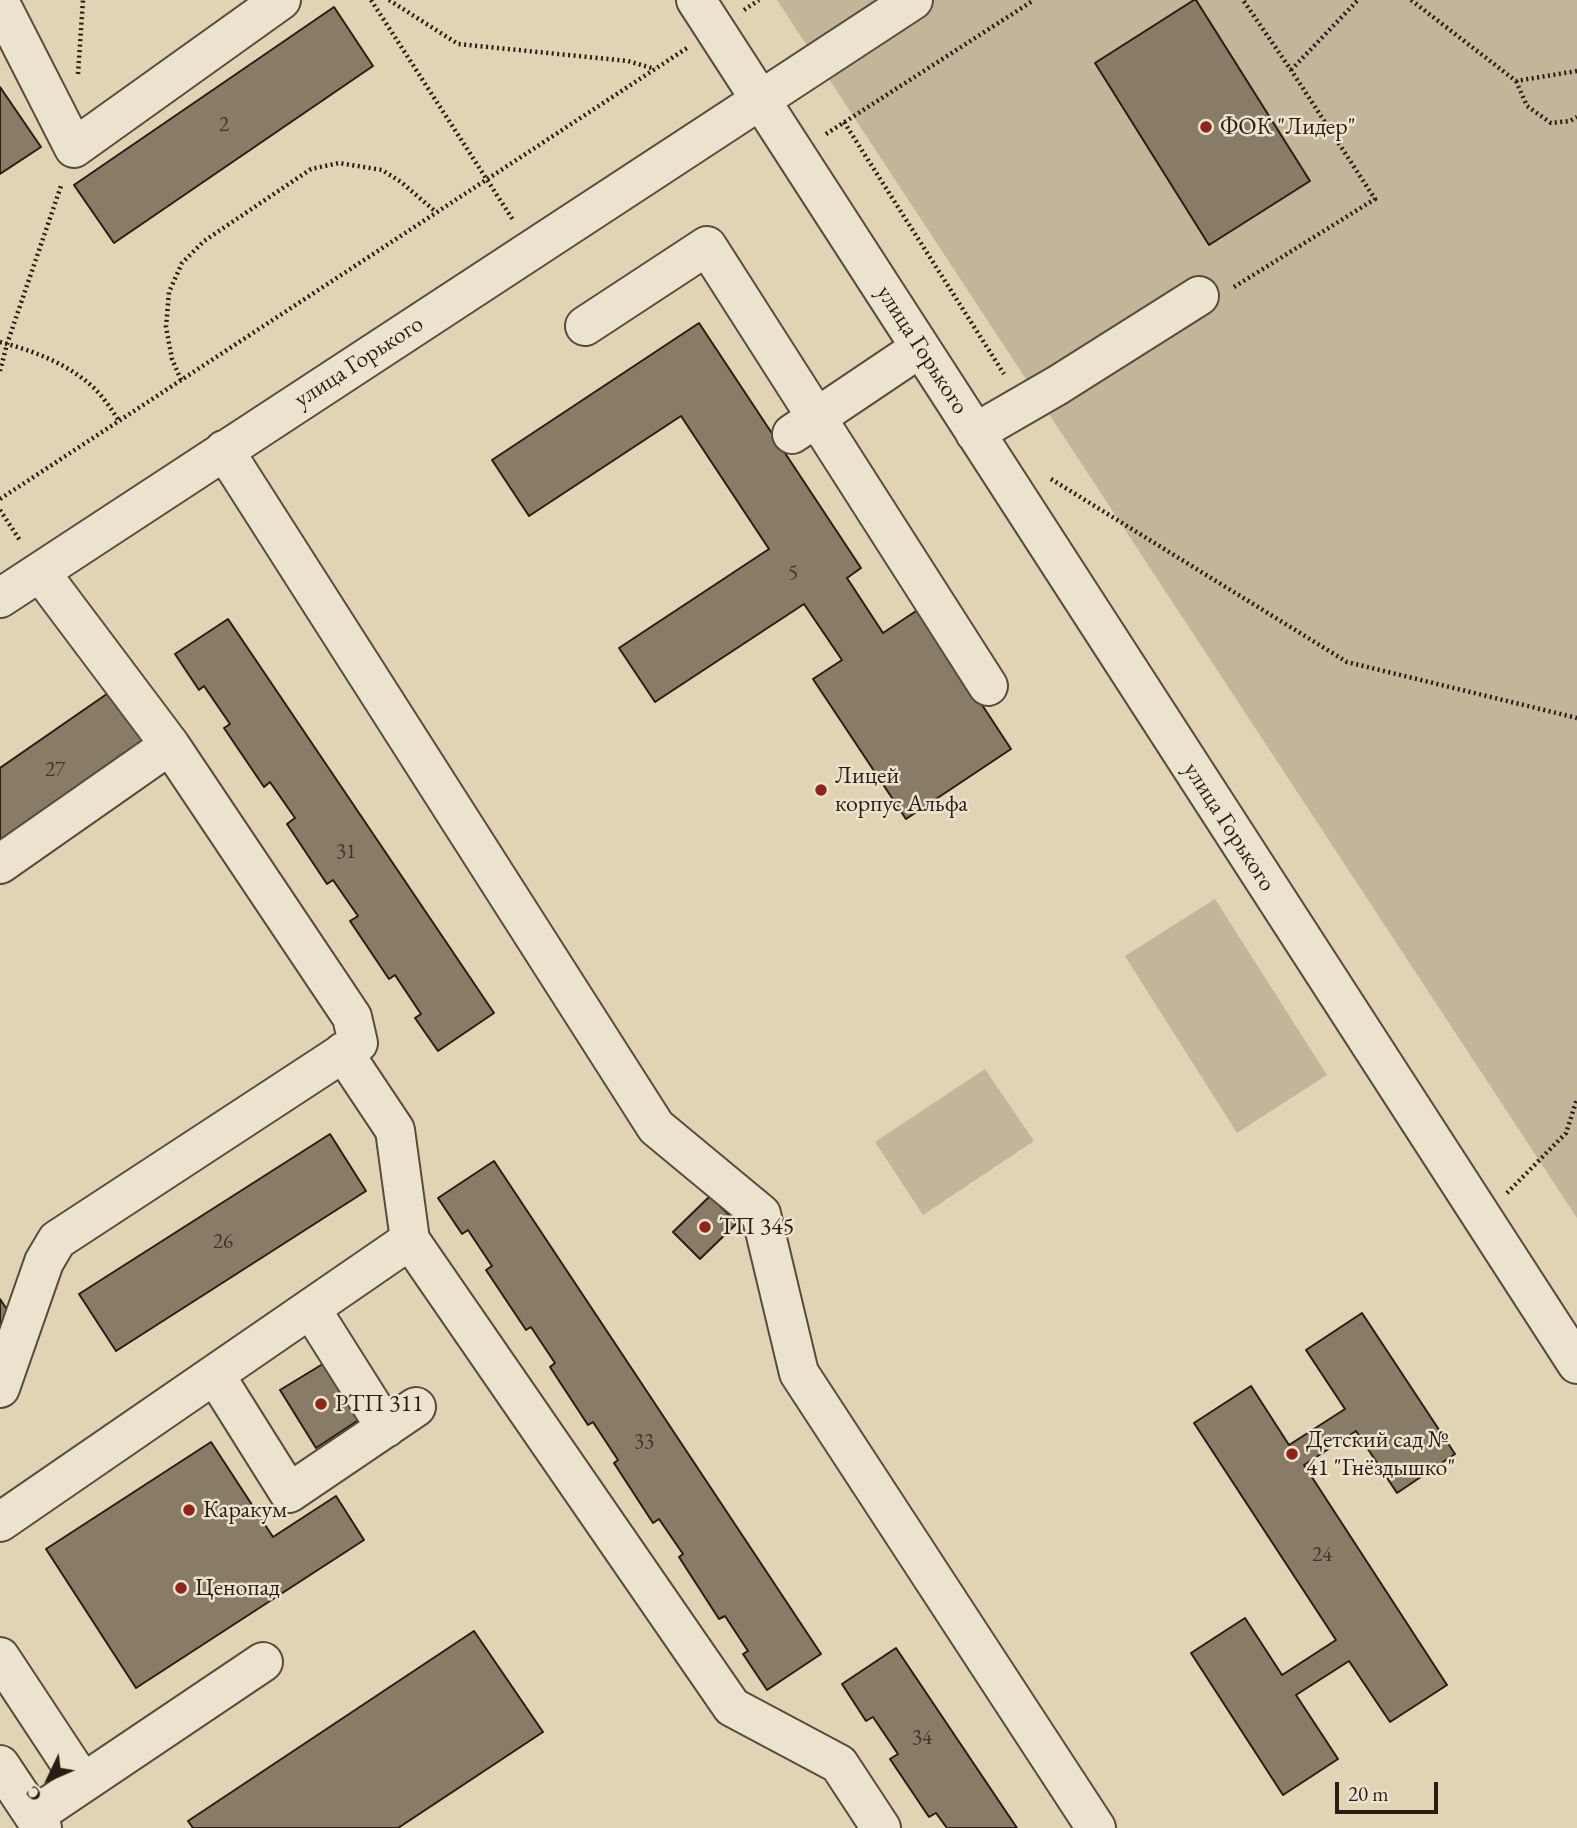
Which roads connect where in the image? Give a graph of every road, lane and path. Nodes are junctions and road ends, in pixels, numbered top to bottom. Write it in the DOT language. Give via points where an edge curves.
graph roads {
  1 [pos="83,0"];
  2 [pos="281,0"];
  3 [pos="371,0"];
  4 [pos="389,0"];
  5 [pos="759,0"];
  6 [pos="913,0"];
  7 [pos="1034,0"];
  8 [pos="1243,0"];
  9 [pos="1358,0"];
  10 [pos="1411,0"];
  11 [pos="0,3"];
  12 [pos="706,15"];
  13 [pos="10,45"];
  14 [pos="655,69"];
  15 [pos="1291,70"];
  16 [pos="1577,71"];
  17 [pos="78,81"];
  18 [pos="1516,81"];
  19 [pos="760,100"];
  20 [pos="1577,117"];
  21 [pos="844,122"];
  22 [pos="74,148"];
  23 [pos="795,154"];
  24 [pos="487,179"];
  25 [pos="436,212"];
  26 [pos="532,250"];
  27 [pos="1212,294"];
  28 [pos="584,326"];
  29 [pos="0,342"];
  30 [pos="7,344"];
  31 [pos="920,348"];
  32 [pos="0,371"];
  33 [pos="181,380"];
  34 [pos="1023,405"];
  35 [pos="119,421"];
  36 [pos="804,425"];
  37 [pos="975,433"];
  38 [pos="224,450"];
  39 [pos="1045,476"];
  40 [pos="0,499"];
  41 [pos="40,572"];
  42 [pos="0,598"];
  43 [pos="988,686"];
  44 [pos="1577,718"];
  45 [pos="170,745"];
  46 [pos="0,864"];
  47 [pos="343,1052"];
  48 [pos="1577,1099"];
  49 [pos="1482,1219"];
  50 [pos="410,1240"];
  51 [pos="311,1310"];
  52 [pos="1577,1364"];
  53 [pos="215,1375"];
  54 [pos="0,1388"];
  55 [pos="416,1407"];
  56 [pos="386,1428"];
  57 [pos="0,1521"];
  58 [pos="0,1657"];
  59 [pos="263,1662"];
  60 [pos="0,1765"];
  61 [pos="83,1783"];
  62 [pos="38,1822"];
  63 [pos="881,1828"];
  64 [pos="1096,1828"];
  1 -- 17 [label="path"];
  2 -- 22 [label="street"];
  3 -- 24 [label="path"];
  4 -- 14 [label="path" via="458,44 628,61"];
  5 -- 12 [label="path"];
  6 -- 19 [label="street"];
  7 -- 21 [label="path"];
  8 -- 15 [label="path"];
  9 -- 15 [label="path"];
  10 -- 18 [label="path"];
  11 -- 13 [label="street"];
  12 -- 14 [label="path"];
  12 -- 19 [label="street"];
  13 -- 22 [label="street"];
  14 -- 24 [label="path"];
  15 -- 27 [label="path" via="1375,199"];
  16 -- 18 [label="path"];
  18 -- 20 [label="path" via="1527,106 1551,123"];
  19 -- 23 [label="street, улица Горького"];
  19 -- 26 [label="street, улица Горького"];
  21 -- 23 [label="path"];
  21 -- 34 [label="path"];
  22 -- 30 [label="path"];
  23 -- 31 [label="street, улица Горького"];
  24 -- 25 [label="path"];
  24 -- 26 [label="path"];
  25 -- 33 [label="path"];
  25 -- 33 [label="path" via="382,170 339,163 311,169 182,262 169,292 166,327"];
  26 -- 38 [label="street, улица Горького"];
  27 -- 34 [label="street"];
  28 -- 36 [label="street" via="707,246"];
  29 -- 30 [label="path"];
  30 -- 32 [label="path"];
  30 -- 35 [label="path" via="48,357 74,374 94,388"];
  31 -- 36 [label="street"];
  31 -- 37 [label="street, улица Горького"];
  33 -- 35 [label="path"];
  34 -- 37 [label="street"];
  35 -- 40 [label="path"];
  36 -- 43 [label="street"];
  37 -- 49 [label="street, улица Горького"];
  38 -- 41 [label="street, улица Горького"];
  38 -- 64 [label="street" via="656,1127 761,1214 799,1373"];
  39 -- 44 [label="path" via="1347,662"];
  41 -- 42 [label="street, улица Горького"];
  41 -- 45 [label="street"];
  45 -- 46 [label="street"];
  45 -- 47 [label="street" via="352,1017 358,1043"];
  47 -- 50 [label="street" via="395,1130"];
  47 -- 54 [label="street" via="57,1240 44,1262"];
  48 -- 49 [label="path" via="1566,1133"];
  49 -- 52 [label="street, улица Горького"];
  50 -- 51 [label="street"];
  50 -- 63 [label="street" via="733,1707 839,1764"];
  51 -- 53 [label="street"];
  51 -- 56 [label="street"];
  53 -- 56 [label="street" via="289,1493"];
  53 -- 57 [label="street"];
  55 -- 56 [label="street"];
  58 -- 61 [label="street"];
  59 -- 61 [label="street"];
  60 -- 62 [label="street"];
  61 -- 62 [label="street"];
}
